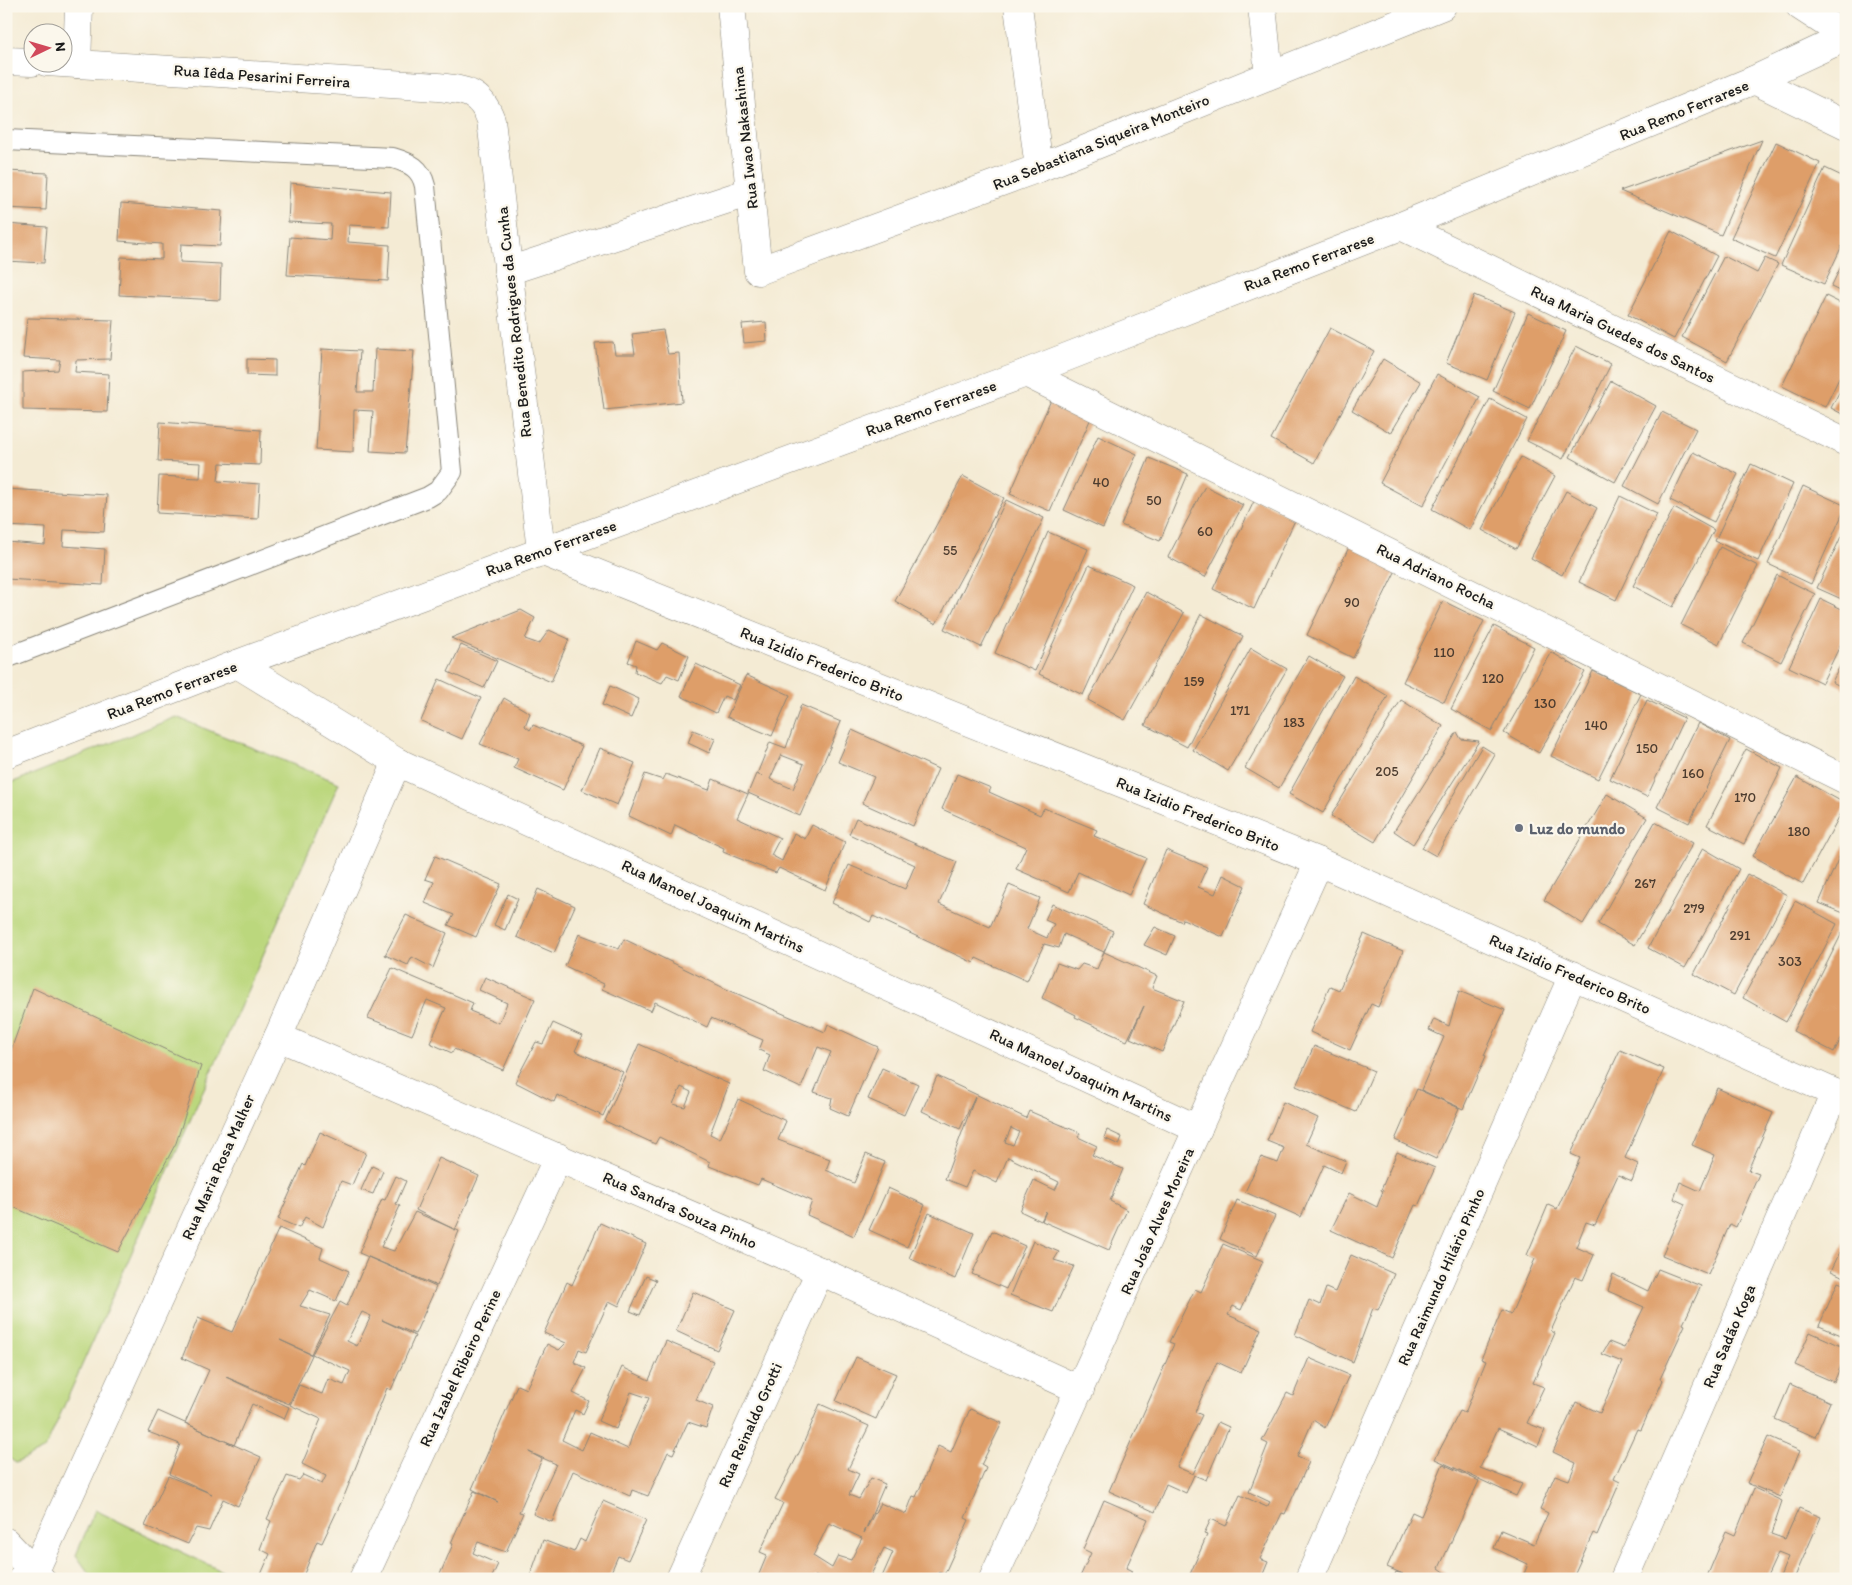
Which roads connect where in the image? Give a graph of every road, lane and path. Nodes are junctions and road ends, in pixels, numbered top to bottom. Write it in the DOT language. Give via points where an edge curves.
graph roads {
  1 [pos="79,6"];
  2 [pos="731,6"];
  3 [pos="1018,6"];
  4 [pos="1262,6"];
  5 [pos="1442,6"];
  6 [pos="1800,6"];
  7 [pos="1846,37"];
  8 [pos="6,61"];
  9 [pos="22,62"];
  10 [pos="72,64"];
  11 [pos="77,64"];
  12 [pos="1269,75"];
  13 [pos="1754,80"];
  14 [pos="477,97"];
  15 [pos="1846,125"];
  16 [pos="6,140"];
  17 [pos="1039,168"];
  18 [pos="750,192"];
  19 [pos="1401,226"];
  20 [pos="508,271"];
  21 [pos="758,271"];
  22 [pos="1026,373"];
  23 [pos="1846,442"];
  24 [pos="541,551"];
  25 [pos="6,658"];
  26 [pos="237,664"];
  27 [pos="6,754"];
  28 [pos="397,762"];
  29 [pos="1846,780"];
  30 [pos="1319,862"];
  31 [pos="1573,975"];
  32 [pos="278,1037"];
  33 [pos="1840,1095"];
  34 [pos="1198,1129"];
  35 [pos="558,1157"];
  36 [pos="820,1271"];
  37 [pos="1080,1390"];
  38 [pos="6,1542"];
  39 [pos="33,1576"];
  40 [pos="363,1579"];
  41 [pos="680,1579"];
  42 [pos="993,1579"];
  43 [pos="1309,1579"];
  44 [pos="1624,1579"];
  1 -- 11 [label="street"];
  2 -- 18 [label="street, Rua Iwao Nakashima"];
  3 -- 17 [label="street"];
  4 -- 12 [label="street"];
  5 -- 12 [label="street, Rua Sebastiana Siqueira Monteiro"];
  6 -- 7 [label="street"];
  7 -- 13 [label="street, Rua Remo Ferrarese"];
  8 -- 9 [label="street"];
  10 -- 11 [label="street, Rua Iêda Pesarini Ferreira"];
  11 -- 14 [label="street, Rua Iêda Pesarini Ferreira" via="438,87 468,92"];
  12 -- 17 [label="street, Rua Sebastiana Siqueira Monteiro"];
  13 -- 15 [label="street"];
  13 -- 19 [label="street, Rua Remo Ferrarese"];
  14 -- 20 [label="street, Rua Benedito Rodrigues da Cunha" via="487,107 492,120"];
  16 -- 25 [label="lane" via="392,158 412,165 423,178 425,186 452,472 438,491 428,496"];
  17 -- 21 [label="street, Rua Sebastiana Siqueira Monteiro"];
  18 -- 20 [label="street"];
  18 -- 21 [label="street, Rua Iwao Nakashima"];
  19 -- 22 [label="street, Rua Remo Ferrarese"];
  19 -- 23 [label="street, Rua Maria Guedes dos Santos"];
  20 -- 24 [label="street, Rua Benedito Rodrigues da Cunha"];
  22 -- 24 [label="street, Rua Remo Ferrarese"];
  22 -- 29 [label="street, Rua Adriano Rocha"];
  24 -- 26 [label="street, Rua Remo Ferrarese"];
  24 -- 30 [label="street, Rua Izidio Frederico Brito"];
  26 -- 27 [label="street, Rua Remo Ferrarese"];
  26 -- 28 [label="street, Rua Manoel Joaquim Martins"];
  28 -- 32 [label="street, Rua Maria Rosa Malher"];
  28 -- 34 [label="street, Rua Manoel Joaquim Martins"];
  30 -- 31 [label="street, Rua Izidio Frederico Brito"];
  30 -- 34 [label="street, Rua João Alves Moreira"];
  31 -- 33 [label="street, Rua Izidio Frederico Brito"];
  31 -- 43 [label="street, Rua Raimundo Hilário Pinho"];
  32 -- 35 [label="street, Rua Sandra Souza Pinho"];
  32 -- 39 [label="street, Rua Maria Rosa Malher"];
  33 -- 44 [label="street, Rua Sadão Koga"];
  34 -- 37 [label="street, Rua João Alves Moreira"];
  35 -- 36 [label="street, Rua Sandra Souza Pinho"];
  35 -- 40 [label="street, Rua Izabel Ribeiro Perine"];
  36 -- 37 [label="street, Rua Sandra Souza Pinho"];
  36 -- 41 [label="street, Rua Reinaldo Grotti"];
  37 -- 42 [label="street, Rua João Alves Moreira"];
  38 -- 39 [label="street"];
}
